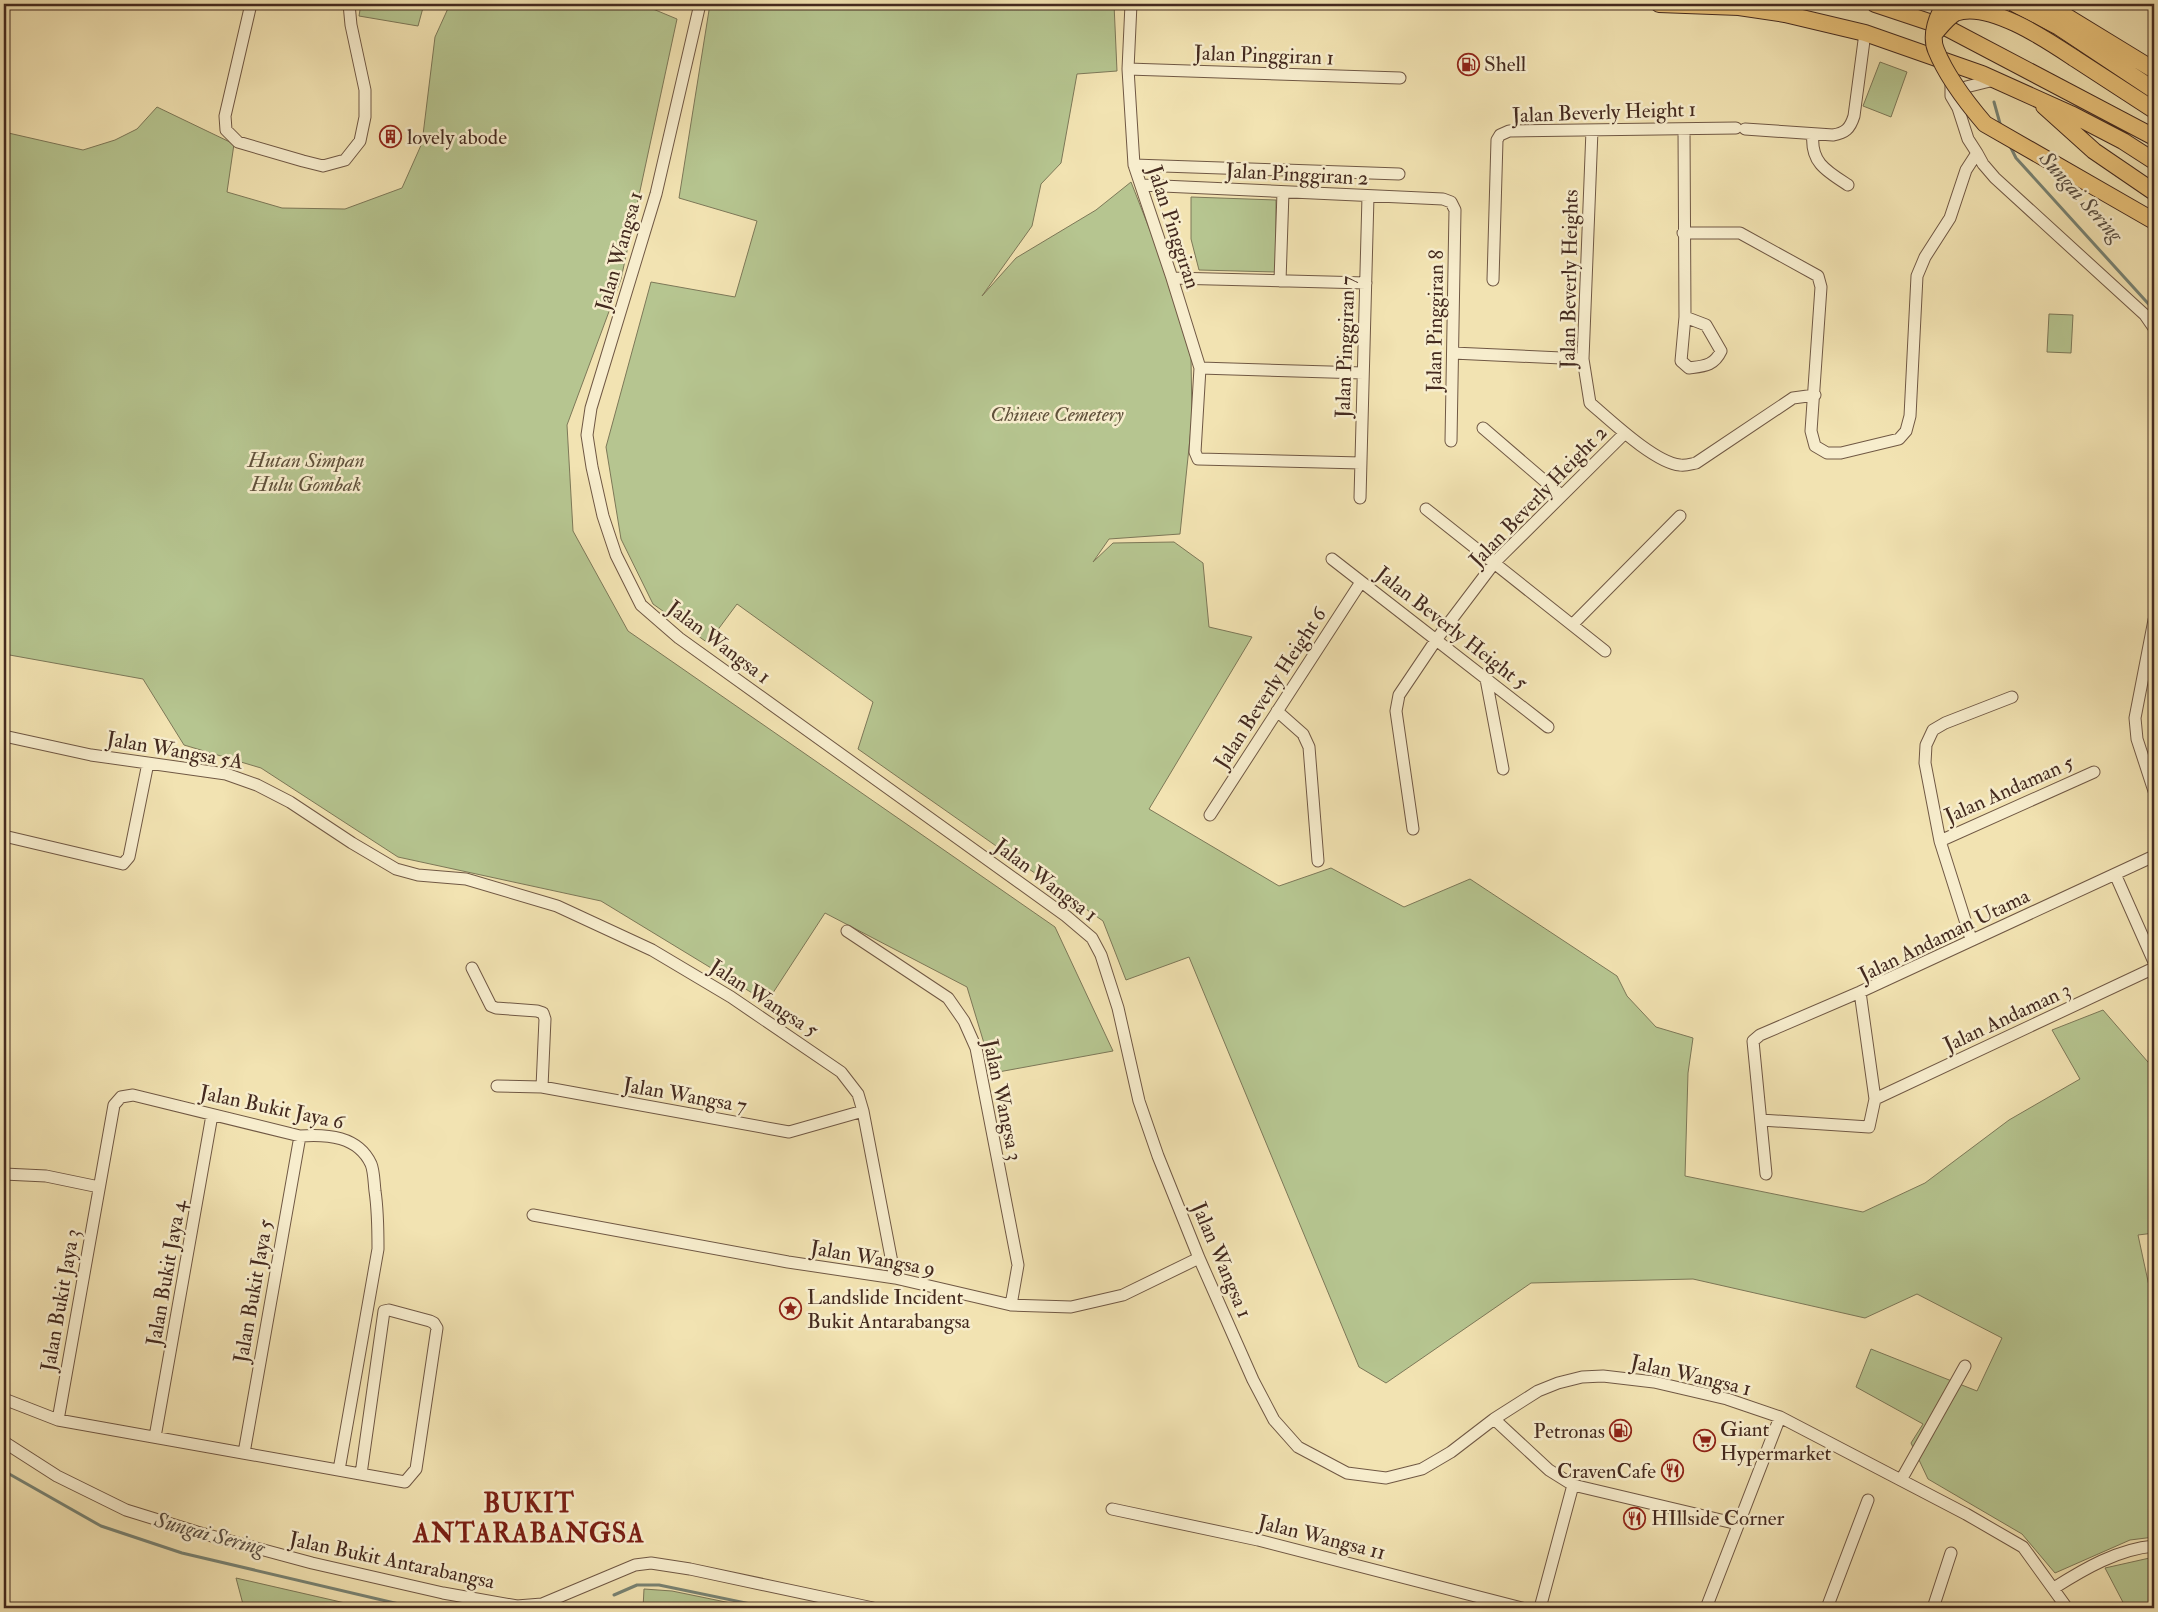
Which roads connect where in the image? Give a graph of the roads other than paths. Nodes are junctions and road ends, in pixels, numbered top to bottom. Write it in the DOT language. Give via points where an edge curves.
graph roads {
  1 [pos="251,4"];
  2 [pos="349,4"];
  3 [pos="700,4"];
  4 [pos="1131,4"];
  5 [pos="1658,4"];
  6 [pos="1875,4"];
  7 [pos="1947,4"];
  8 [pos="2015,4"];
  9 [pos="2039,8"];
  10 [pos="1935,32"];
  11 [pos="1865,33"];
  12 [pos="1933,56"];
  13 [pos="1128,69"];
  14 [pos="2154,70"];
  15 [pos="1400,78"];
  16 [pos="1994,80"];
  17 [pos="2154,90"];
  18 [pos="2039,100"];
  19 [pos="1958,108"];
  20 [pos="2154,110"];
  21 [pos="1684,129"];
  22 [pos="1592,130"];
  23 [pos="1813,134"];
  24 [pos="2154,137"];
  25 [pos="1977,153"];
  26 [pos="2154,161"];
  27 [pos="1134,165"];
  28 [pos="1399,174"];
  29 [pos="1141,185"];
  30 [pos="1848,185"];
  31 [pos="1283,192"];
  32 [pos="2154,192"];
  33 [pos="1368,196"];
  34 [pos="1451,202"];
  35 [pos="2154,221"];
  36 [pos="1683,233"];
  37 [pos="1172,278"];
  38 [pos="1493,280"];
  39 [pos="1280,281"];
  40 [pos="1366,283"];
  41 [pos="1685,317"];
  42 [pos="2154,328"];
  43 [pos="1453,353"];
  44 [pos="1583,359"];
  45 [pos="1200,368"];
  46 [pos="1363,373"];
  47 [pos="1815,395"];
  48 [pos="1483,428"];
  49 [pos="1625,433"];
  50 [pos="1452,441"];
  51 [pos="1361,463"];
  52 [pos="1561,495"];
  53 [pos="1360,498"];
  54 [pos="1426,509"];
  55 [pos="1680,516"];
  56 [pos="1332,559"];
  57 [pos="1495,562"];
  58 [pos="1361,582"];
  59 [pos="2154,620"];
  60 [pos="1573,624"];
  61 [pos="1436,640"];
  62 [pos="1605,651"];
  63 [pos="1486,679"];
  64 [pos="2012,697"];
  65 [pos="1277,711"];
  66 [pos="1548,727"];
  67 [pos="4,736"];
  68 [pos="148,762"];
  69 [pos="1503,769"];
  70 [pos="2094,772"];
  71 [pos="2154,791"];
  72 [pos="1210,815"];
  73 [pos="1413,829"];
  74 [pos="4,836"];
  75 [pos="1940,841"];
  76 [pos="2154,856"];
  77 [pos="1318,861"];
  78 [pos="2115,874"];
  79 [pos="466,879"];
  80 [pos="847,931"];
  81 [pos="1971,939"];
  82 [pos="2154,962"];
  83 [pos="472,968"];
  84 [pos="2154,968"];
  85 [pos="1860,992"];
  86 [pos="497,1086"];
  87 [pos="542,1087"];
  88 [pos="1875,1099"];
  89 [pos="863,1111"];
  90 [pos="212,1115"];
  91 [pos="1761,1120"];
  92 [pos="300,1136"];
  93 [pos="4,1174"];
  94 [pos="1766,1174"];
  95 [pos="99,1187"];
  96 [pos="533,1215"];
  97 [pos="1199,1258"];
  98 [pos="895,1278"];
  99 [pos="1010,1305"];
  100 [pos="1965,1366"];
  101 [pos="4,1399"];
  102 [pos="1780,1417"];
  103 [pos="1494,1419"];
  104 [pos="58,1420"];
  105 [pos="156,1438"];
  106 [pos="4,1442"];
  107 [pos="244,1453"];
  108 [pos="339,1470"];
  109 [pos="361,1474"];
  110 [pos="1901,1480"];
  111 [pos="1573,1485"];
  112 [pos="1868,1500"];
  113 [pos="1112,1509"];
  114 [pos="1738,1524"];
  115 [pos="2154,1546"];
  116 [pos="1951,1553"];
  117 [pos="2054,1588"];
  118 [pos="873,1608"];
  119 [pos="1522,1608"];
  120 [pos="1540,1608"];
  121 [pos="1706,1608"];
  122 [pos="1827,1608"];
  123 [pos="1933,1608"];
  124 [pos="2067,1608"];
  1 -- 2 [label="street" via="225,116 226,130 238,142 323,166 344,160 360,141 365,117 365,90"];
  3 -- 97 [label="street, Jalan Wangsa 1" via="656,194 590,408 587,436 592,467 616,555 641,605 679,638 1066,916 1092,938 1109,976 1140,1101 1158,1156"];
  4 -- 13 [label="street, Jalan Pinggiran"];
  5 -- 11 [label="highway" via="1739,7 1826,22"];
  6 -- 24 [label="highway" via="1947,28"];
  7 -- 10 [label="highway, bridge" via="1940,11"];
  8 -- 9 [label="highway"];
  9 -- 14 [label="highway"];
  9 -- 17 [label="highway" via="2059,27"];
  10 -- 20 [label="highway, bridge" via="1955,13 1962,11 1988,9 2005,15"];
  10 -- 35 [label="highway, bridge" via="1935,48 1969,105 1985,124"];
  11 -- 12 [label="highway"];
  11 -- 23 [label="street, Jalan Beverly Height 1" via="1851,126 1843,133"];
  12 -- 16 [label="highway"];
  12 -- 19 [label="street" via="1951,81 1951,96"];
  13 -- 15 [label="street, Jalan Pinggiran 1"];
  13 -- 27 [label="street, Jalan Pinggiran"];
  16 -- 18 [label="highway"];
  16 -- 19 [label="street" via="1966,87"];
  18 -- 26 [label="highway" via="2123,141"];
  18 -- 32 [label="highway" via="2094,151"];
  19 -- 25 [label="street" via="1968,139"];
  21 -- 22 [label="street, Jalan Beverly Height 1"];
  21 -- 23 [label="street, Jalan Beverly Height 1"];
  21 -- 36 [label="street"];
  22 -- 38 [label="street, Jalan Beverly Height 1" via="1509,131 1500,135 1497,140"];
  22 -- 44 [label="street, Jalan Beverly Heights"];
  23 -- 30 [label="street" via="1812,147 1817,162"];
  25 -- 42 [label="street" via="1995,178 2145,315"];
  25 -- 47 [label="street" via="1966,170 1950,218 1917,276 1912,392 1906,431 1898,439 1841,453 1828,453 1815,446 1812,430"];
  27 -- 28 [label="street, Jalan Pinggiran 2"];
  27 -- 29 [label="street, Jalan Pinggiran"];
  29 -- 31 [label="street, Jalan Pinggiran 2"];
  29 -- 37 [label="street, Jalan Pinggiran"];
  31 -- 33 [label="street, Jalan Pinggiran 2"];
  31 -- 39 [label="street"];
  33 -- 34 [label="street, Jalan Pinggiran 2"];
  33 -- 40 [label="street, Jalan Pinggiran 7"];
  34 -- 43 [label="street, Jalan Pinggiran 8" via="1455,210"];
  36 -- 41 [label="street"];
  36 -- 47 [label="street" via="1740,233 1818,276 1821,287"];
  37 -- 39 [label="street"];
  37 -- 45 [label="street, Jalan Pinggiran"];
  39 -- 40 [label="street"];
  40 -- 46 [label="street, Jalan Pinggiran 7"];
  41 -- 41 [label="street" via="1681,361 1689,368 1709,365 1717,360 1721,351 1706,326"];
  43 -- 44 [label="street"];
  43 -- 50 [label="street, Jalan Pinggiran 8"];
  44 -- 49 [label="street, Jalan Beverly Heights" via="1590,404"];
  45 -- 46 [label="street"];
  45 -- 51 [label="street, Jalan Pinggiran" via="1195,452 1198,459"];
  46 -- 51 [label="street, Jalan Pinggiran 7"];
  47 -- 49 [label="street, Jalan Beverly Heights" via="1793,398 1696,463 1681,465 1664,461"];
  48 -- 52 [label="street"];
  49 -- 52 [label="street, Jalan Beverly Height 2"];
  51 -- 53 [label="street, Jalan Pinggiran 7"];
  52 -- 57 [label="street, Jalan Beverly Height 2"];
  54 -- 57 [label="street"];
  55 -- 60 [label="street"];
  56 -- 58 [label="street, Jalan Beverly Height 5"];
  57 -- 60 [label="street"];
  57 -- 61 [label="street, Jalan Beverly Height 2"];
  58 -- 61 [label="street, Jalan Beverly Height 5"];
  58 -- 65 [label="street, Jalan Beverly Height 6"];
  59 -- 71 [label="street" via="2135,718 2137,739"];
  60 -- 62 [label="street"];
  61 -- 63 [label="street, Jalan Beverly Height 5"];
  61 -- 73 [label="street, Jalan Beverly Height 2" via="1399,695 1396,711"];
  63 -- 66 [label="street, Jalan Beverly Height 5"];
  63 -- 69 [label="street"];
  64 -- 75 [label="street" via="1933,730 1926,745 1925,763"];
  65 -- 72 [label="street, Jalan Beverly Height 6"];
  65 -- 77 [label="street" via="1303,734 1309,747"];
  67 -- 68 [label="street, Jalan Wangsa 5A" via="91,755"];
  68 -- 74 [label="street" via="129,857 123,864"];
  68 -- 79 [label="street, Jalan Wangsa 5A" via="226,774 258,785 396,869 418,875"];
  70 -- 75 [label="street, Jalan Andaman 5"];
  75 -- 81 [label="street"];
  76 -- 78 [label="street, Jalan Andaman Utama"];
  78 -- 81 [label="street, Jalan Andaman Utama"];
  78 -- 82 [label="street"];
  79 -- 89 [label="street, Jalan Wangsa 5" via="557,906 652,950 732,997 841,1072 858,1094"];
  80 -- 99 [label="street, Jalan Wangsa 3" via="948,998 964,1021 976,1048 1018,1265"];
  81 -- 85 [label="street, Jalan Andaman Utama"];
  83 -- 87 [label="street" via="491,1006 543,1013"];
  84 -- 88 [label="street, Jalan Andaman 3"];
  85 -- 88 [label="street, Jalan Andaman Utama"];
  85 -- 91 [label="street" via="1760,1035 1753,1041"];
  86 -- 87 [label="street, Jalan Wangsa 7"];
  87 -- 89 [label="street, Jalan Wangsa 7" via="789,1132"];
  88 -- 91 [label="street, Jalan Andaman Utama" via="1871,1122 1864,1128"];
  89 -- 98 [label="street, Jalan Wangsa 5"];
  90 -- 92 [label="street, Jalan Bukit Jaya 6"];
  90 -- 95 [label="street, Jalan Bukit Jaya 6" via="133,1095 121,1097 114,1105"];
  90 -- 105 [label="street, Jalan Bukit Jaya 4"];
  91 -- 94 [label="street"];
  92 -- 107 [label="street, Jalan Bukit Jaya 5"];
  92 -- 108 [label="street, Jalan Bukit Jaya 6" via="324,1135 346,1139 363,1152 372,1165 378,1249"];
  93 -- 95 [label="street" via="46,1176"];
  95 -- 104 [label="street, Jalan Bukit Jaya 3"];
  96 -- 98 [label="street, Jalan Wangsa 9" via="788,1262"];
  97 -- 99 [label="street, Jalan Wangsa 9" via="1123,1295 1071,1307"];
  97 -- 103 [label="street, Jalan Wangsa 1" via="1274,1420 1298,1447 1347,1473 1386,1478 1422,1469 1451,1452"];
  98 -- 99 [label="street, Jalan Wangsa 9"];
  100 -- 110 [label="street"];
  101 -- 104 [label="street"];
  102 -- 103 [label="street, Jalan Wangsa 1" via="1727,1399 1654,1382 1603,1376 1582,1377 1538,1391"];
  102 -- 110 [label="street, Jalan Wangsa 1"];
  102 -- 114 [label="street"];
  103 -- 111 [label="street" via="1549,1470"];
  104 -- 105 [label="street"];
  105 -- 107 [label="street"];
  106 -- 118 [label="street, Jalan Bukit Antarabangsa" via="57,1476 126,1510 303,1561 443,1593 517,1606 542,1604 635,1565 651,1564 727,1576"];
  107 -- 108 [label="street"];
  108 -- 109 [label="street"];
  109 -- 109 [label="street" via="384,1311 434,1323 437,1328 416,1469 405,1482"];
  110 -- 117 [label="street, Jalan Wangsa 1" via="2023,1547"];
  111 -- 114 [label="street"];
  111 -- 120 [label="street"];
  112 -- 122 [label="street"];
  113 -- 119 [label="street, Jalan Wangsa 11" via="1258,1540"];
  114 -- 121 [label="street"];
  115 -- 117 [label="street" via="2136,1548 2083,1570"];
  116 -- 123 [label="street"];
  117 -- 124 [label="street, Jalan Wangsa 1"];
}
